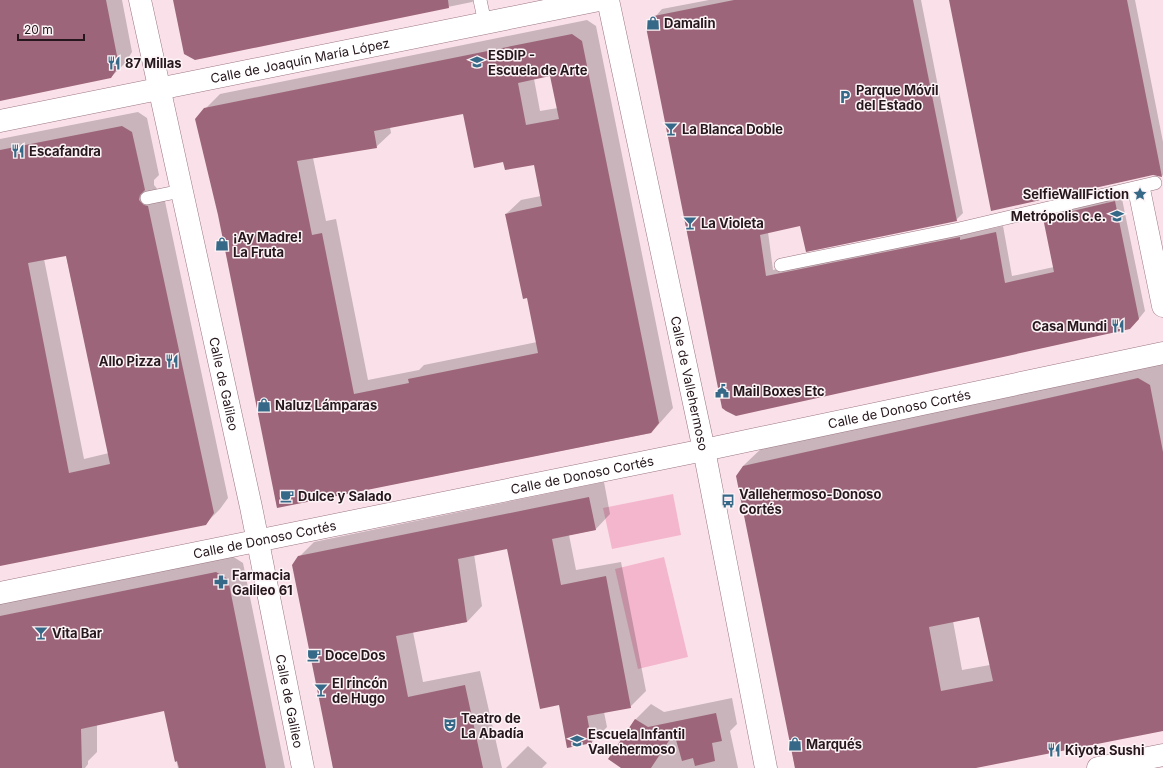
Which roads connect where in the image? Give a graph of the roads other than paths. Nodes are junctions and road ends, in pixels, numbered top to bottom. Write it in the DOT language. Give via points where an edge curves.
graph roads {
  1 [pos="140,0"];
  2 [pos="480,0"];
  3 [pos="599,0"];
  4 [pos="608,0"];
  5 [pos="485,23"];
  6 [pos="158,88"];
  7 [pos="0,121"];
  8 [pos="1148,188"];
  9 [pos="181,191"];
  10 [pos="147,198"];
  11 [pos="781,265"];
  12 [pos="1163,306"];
  13 [pos="1163,353"];
  14 [pos="704,450"];
  15 [pos="257,542"];
  16 [pos="0,593"];
  17 [pos="1163,755"];
  18 [pos="303,768"];
  19 [pos="766,768"];
  20 [pos="1098,768"];
  1 -- 6 [label="street, Calle de Galileo"];
  2 -- 5 [label="lane"];
  3 -- 5 [label="street, Calle de Joaquín María López"];
  4 -- 14 [label="street, Calle de Vallehermoso"];
  5 -- 6 [label="street, Calle de Joaquín María López"];
  6 -- 7 [label="street, Calle de Joaquín María López"];
  6 -- 9 [label="street, Calle de Galileo"];
  8 -- 11 [label="lane"];
  8 -- 12 [label="street"];
  9 -- 10 [label="lane"];
  9 -- 15 [label="street, Calle de Galileo"];
  13 -- 14 [label="street, Calle de Donoso Cortés"];
  14 -- 15 [label="street, Calle de Donoso Cortés"];
  14 -- 19 [label="street, Calle de Vallehermoso"];
  15 -- 16 [label="street, Calle de Donoso Cortés"];
  15 -- 18 [label="street, Calle de Galileo"];
  17 -- 20 [label="street"];
}
